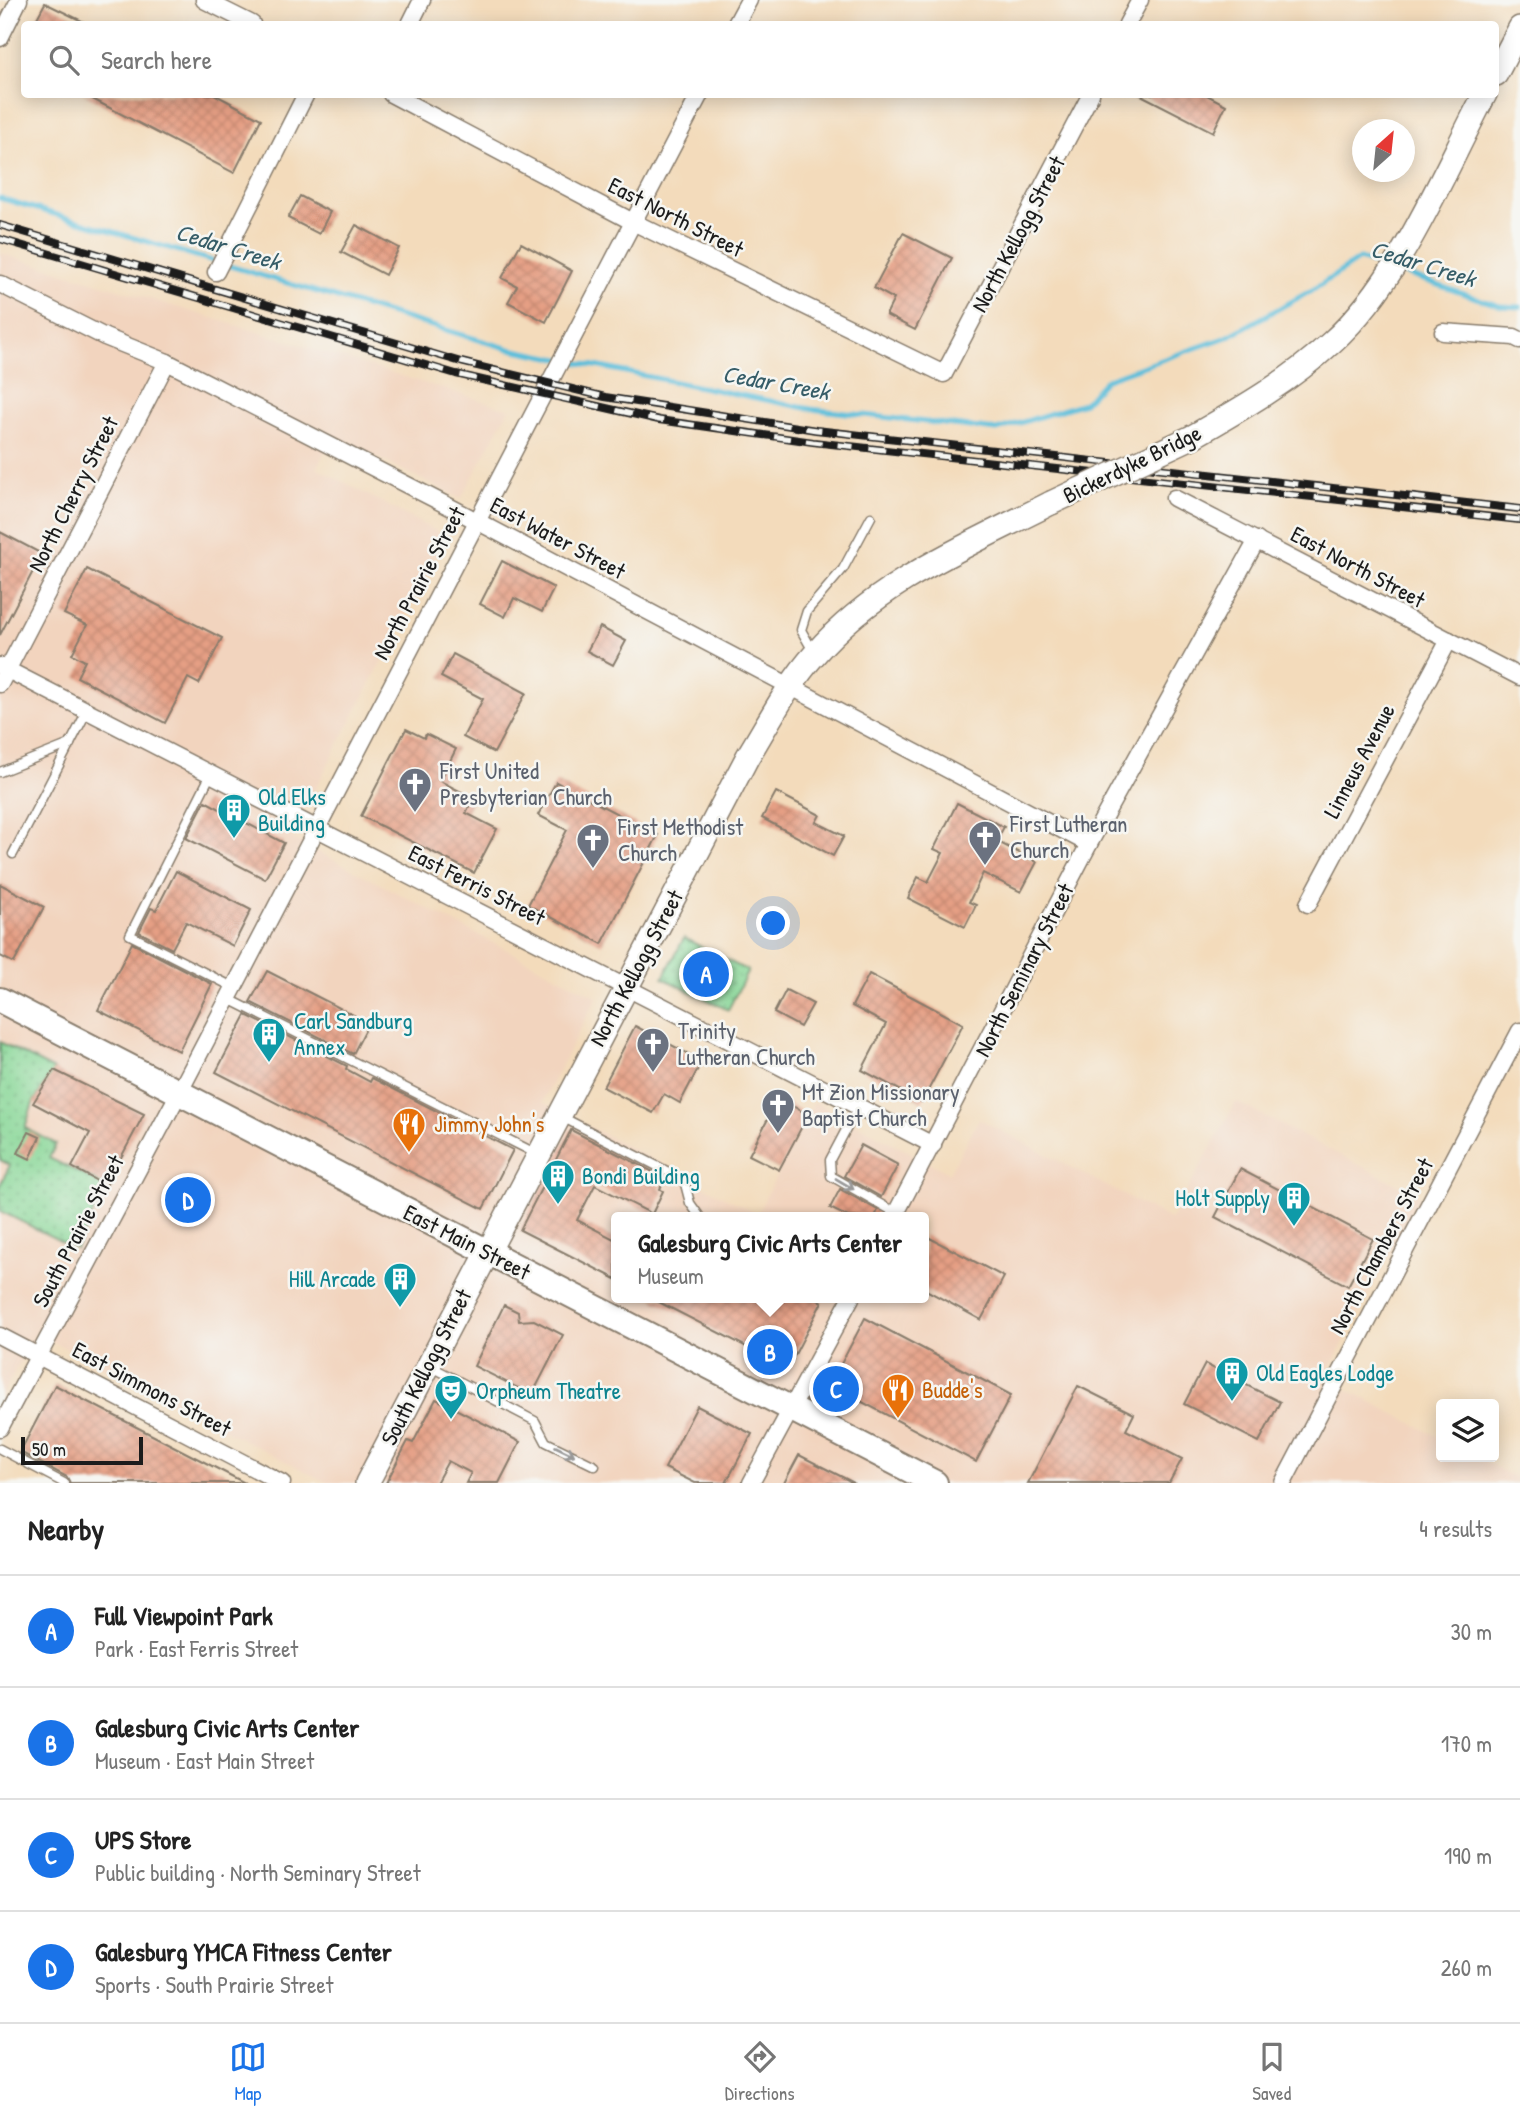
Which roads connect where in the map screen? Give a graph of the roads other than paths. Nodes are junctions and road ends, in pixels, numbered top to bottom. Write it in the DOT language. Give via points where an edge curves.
graph roads {
  1 [pos="19,0"];
  2 [pos="204,0"];
  3 [pos="422,0"];
  4 [pos="749,0"];
  5 [pos="1140,0"];
  6 [pos="246,21"];
  7 [pos="412,21"];
  8 [pos="738,21"];
  9 [pos="1129,21"];
  10 [pos="1520,28"];
  11 [pos="0,38"];
  12 [pos="1499,68"];
  13 [pos="304,98"];
  14 [pos="399,98"];
  15 [pos="698,98"];
  16 [pos="1089,98"];
  17 [pos="1483,98"];
  18 [pos="633,222"];
  19 [pos="216,272"];
  20 [pos="0,284"];
  21 [pos="1443,332"];
  22 [pos="1520,340"];
  23 [pos="167,362"];
  24 [pos="944,374"];
  25 [pos="1174,498"];
  26 [pos="871,517"];
  27 [pos="477,521"];
  28 [pos="1257,540"];
  29 [pos="1449,640"];
  30 [pos="815,653"];
  31 [pos="3,674"];
  32 [pos="1520,677"];
  33 [pos="790,688"];
  34 [pos="87,710"];
  35 [pos="70,744"];
  36 [pos="0,772"];
  37 [pos="211,774"];
  38 [pos="315,827"];
  39 [pos="1089,844"];
  40 [pos="13,854"];
  41 [pos="1308,904"];
  42 [pos="626,987"];
  43 [pos="230,993"];
  44 [pos="0,1000"];
  45 [pos="1520,1031"];
  46 [pos="1516,1050"];
  47 [pos="179,1093"];
  48 [pos="858,1107"];
  49 [pos="557,1115"];
  50 [pos="933,1145"];
  51 [pos="537,1154"];
  52 [pos="696,1212"];
  53 [pos="890,1212"];
  54 [pos="897,1212"];
  55 [pos="486,1251"];
  56 [pos="843,1303"];
  57 [pos="0,1336"];
  58 [pos="37,1355"];
  59 [pos="427,1364"];
  60 [pos="790,1409"];
  61 [pos="0,1428"];
  62 [pos="0,1450"];
  63 [pos="595,1466"];
  64 [pos="64,1483"];
  65 [pos="282,1483"];
  66 [pos="367,1483"];
  67 [pos="751,1483"];
  68 [pos="934,1483"];
  69 [pos="1283,1483"];
  1 -- 11 [label="street"];
  2 -- 6 [label="street"];
  3 -- 7 [label="street"];
  4 -- 8 [label="street"];
  5 -- 9 [label="street"];
  10 -- 12 [label="main road"];
  13 -- 19 [label="street"];
  14 -- 18 [label="street, East North Street"];
  15 -- 18 [label="street, North Prairie Street"];
  16 -- 24 [label="street, North Kellogg Street"];
  17 -- 30 [label="main road, Bickerdyke Bridge, bridge" via="1387,274 1333,342 1263,396 1192,437 915,572 868,604"];
  18 -- 24 [label="street, East North Street"];
  18 -- 27 [label="street, North Prairie Street"];
  20 -- 23 [label="street, East Water Street" via="105,337"];
  21 -- 22 [label="street"];
  23 -- 27 [label="street, East Water Street"];
  23 -- 31 [label="street, North Cherry Street"];
  25 -- 28 [label="street, East North Street"];
  26 -- 30 [label="lane" via="844,569 807,611 801,630"];
  27 -- 33 [label="street, East Water Street"];
  27 -- 38 [label="street, North Prairie Street"];
  28 -- 29 [label="street, East North Street"];
  28 -- 39 [label="street, North Seminary Street"];
  29 -- 32 [label="street, East North Street"];
  29 -- 41 [label="street, Linneus Avenue"];
  30 -- 33 [label="main road, North Kellogg Street"];
  31 -- 34 [label="street, East Ferris Street"];
  33 -- 39 [label="street, East Water Street"];
  33 -- 42 [label="main road, North Kellogg Street" via="748,756"];
  34 -- 35 [label="lane"];
  34 -- 37 [label="street, East Ferris Street"];
  35 -- 36 [label="lane"];
  35 -- 40 [label="lane"];
  37 -- 38 [label="street, East Ferris Street"];
  37 -- 43 [label="lane" via="130,935"];
  38 -- 42 [label="street, East Ferris Street"];
  38 -- 43 [label="street, North Prairie Street"];
  39 -- 50 [label="street, North Seminary Street"];
  42 -- 48 [label="street, East Ferris Street"];
  42 -- 49 [label="main road, North Kellogg Street"];
  43 -- 47 [label="street, North Prairie Street"];
  43 -- 51 [label="lane"];
  44 -- 47 [label="main road, East Main Street"];
  45 -- 46 [label="street, North Chambers Street"];
  46 -- 69 [label="street, North Chambers Street"];
  47 -- 55 [label="main road, East Main Street"];
  47 -- 58 [label="street, South Prairie Street"];
  48 -- 50 [label="street, East Ferris Street"];
  48 -- 53 [label="lane, one-way" via="829,1169 838,1181"];
  49 -- 51 [label="main road, North Kellogg Street"];
  49 -- 52 [label="lane" via="684,1180"];
  50 -- 54 [label="street, North Seminary Street"];
  51 -- 55 [label="main road, North Kellogg Street"];
  55 -- 59 [label="main road, South Kellogg Street"];
  55 -- 60 [label="main road, East Main Street"];
  56 -- 60 [label="street"];
  57 -- 58 [label="street, East Simmons Street"];
  58 -- 61 [label="street, South Prairie Street"];
  58 -- 65 [label="street, East Simmons Street"];
  59 -- 63 [label="lane, one-way" via="535,1421 546,1442"];
  59 -- 66 [label="main road, South Kellogg Street"];
  60 -- 67 [label="street"];
  60 -- 68 [label="main road, East Main Street"];
  62 -- 64 [label="lane"];
}
